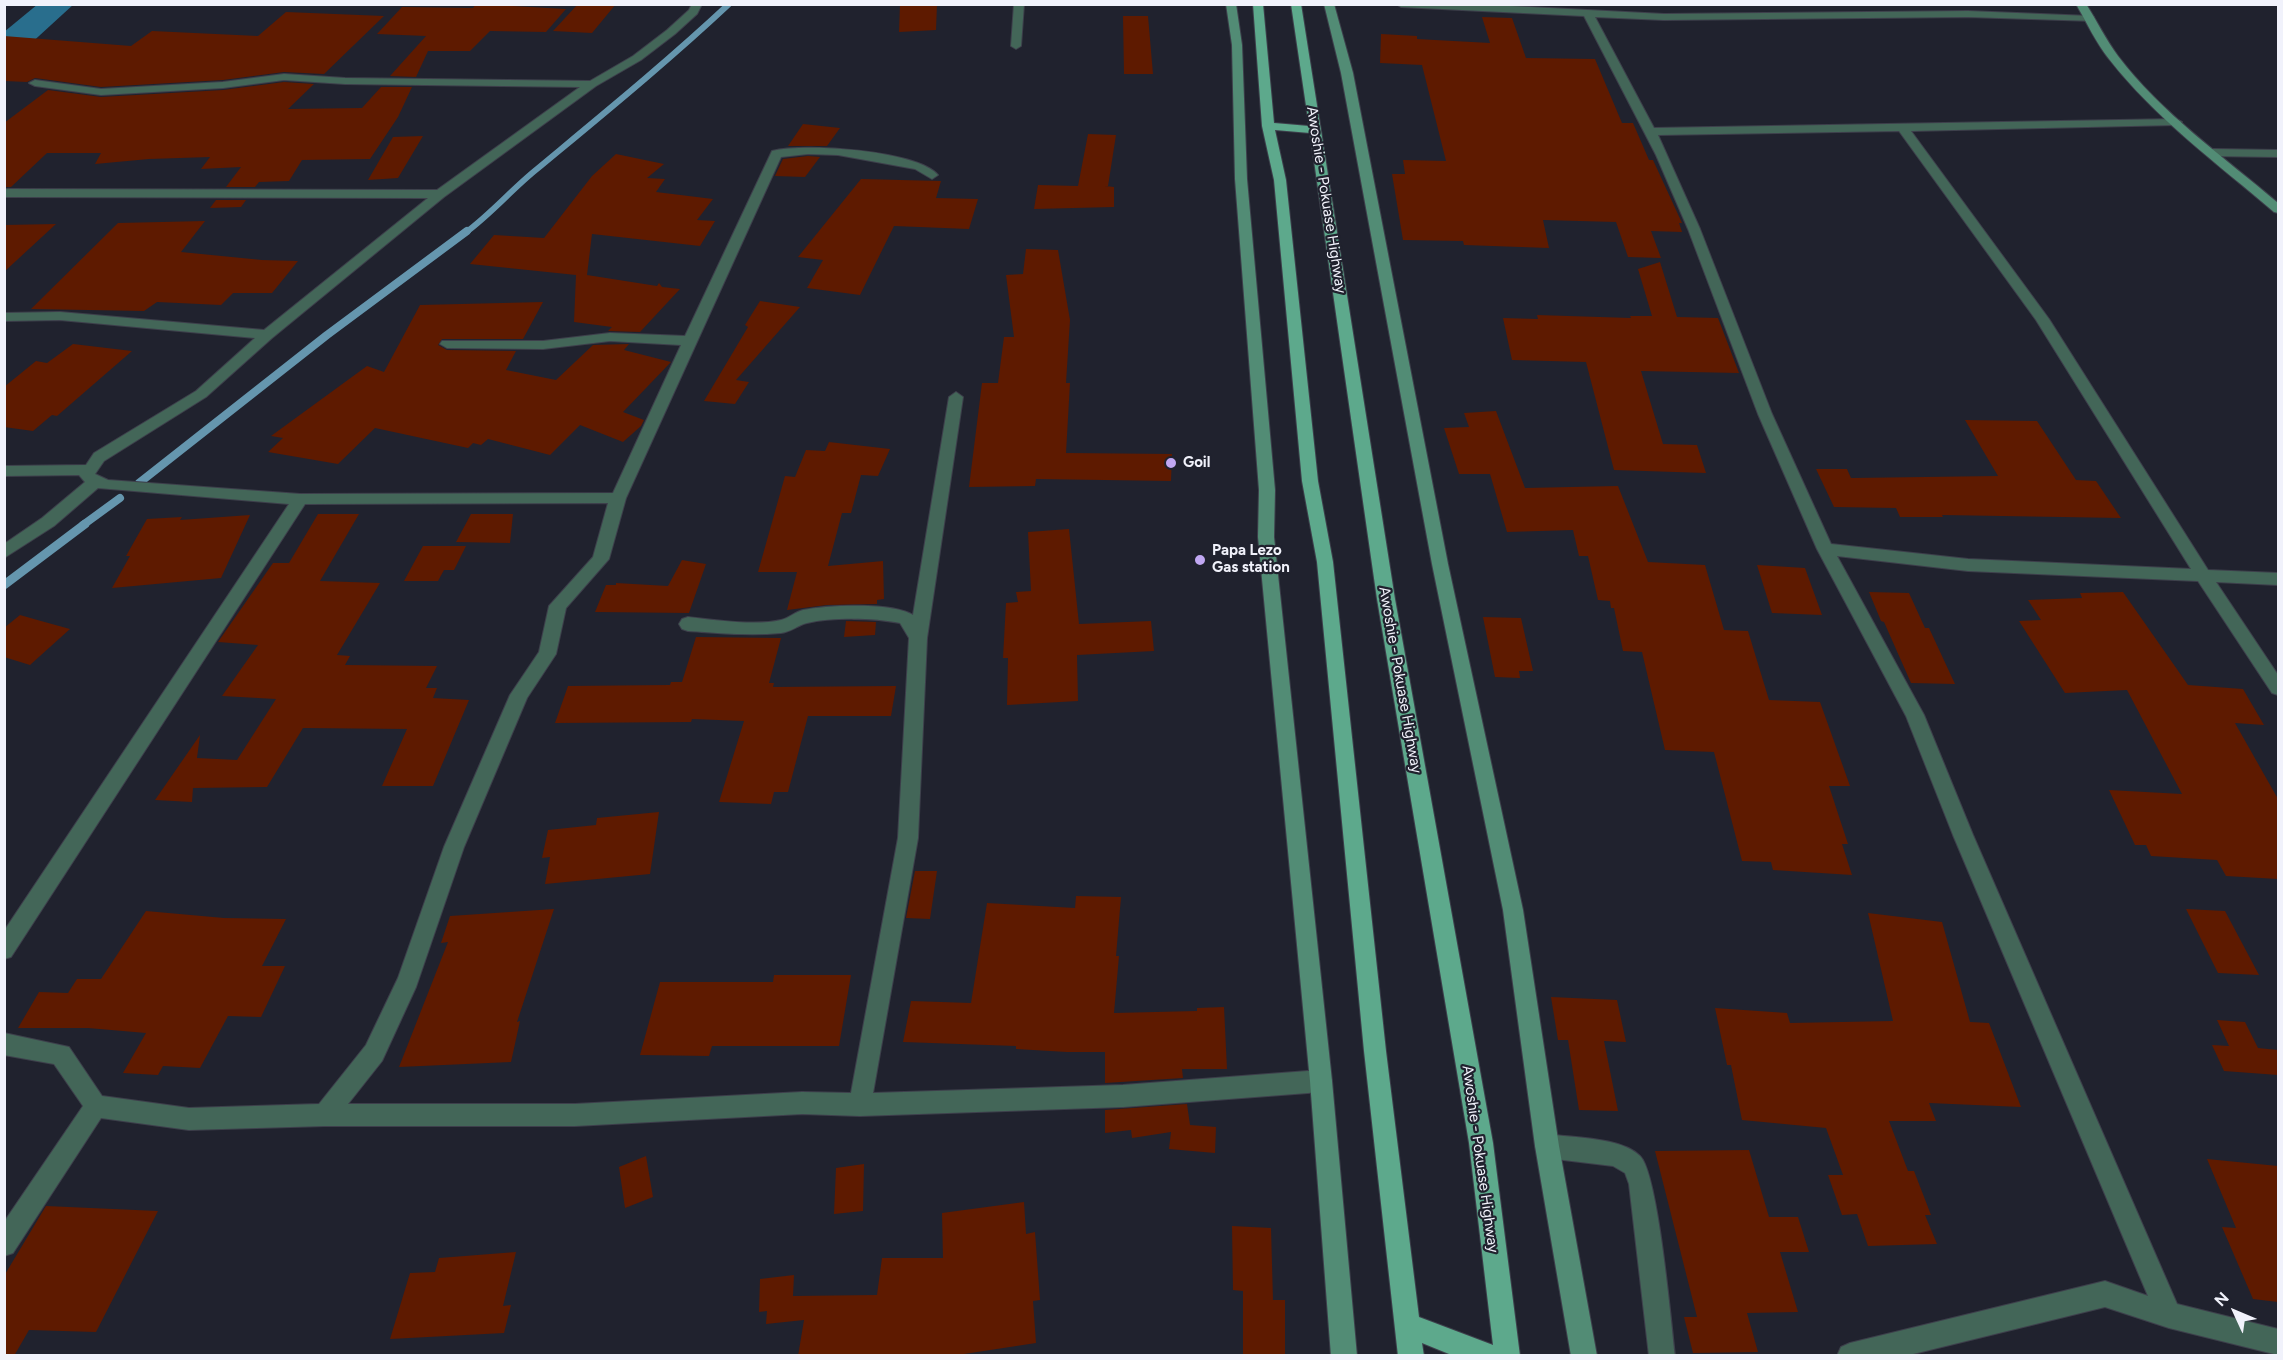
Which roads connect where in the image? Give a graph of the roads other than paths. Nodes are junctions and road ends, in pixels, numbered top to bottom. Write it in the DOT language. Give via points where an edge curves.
graph roads {
  1 [pos="697,4"];
  2 [pos="1019,4"];
  3 [pos="1231,4"];
  4 [pos="1258,4"];
  5 [pos="1296,4"];
  6 [pos="1329,4"];
  7 [pos="1401,4"];
  8 [pos="2081,4"];
  9 [pos="1831,9"];
  10 [pos="1588,14"];
  11 [pos="2090,19"];
  12 [pos="1016,46"];
  13 [pos="35,83"];
  14 [pos="592,84"];
  15 [pos="2176,122"];
  16 [pos="1268,126"];
  17 [pos="1903,128"];
  18 [pos="1316,130"];
  19 [pos="1650,132"];
  20 [pos="2212,153"];
  21 [pos="2278,154"];
  22 [pos="932,175"];
  23 [pos="4,193"];
  24 [pos="440,194"];
  25 [pos="2278,209"];
  26 [pos="4,317"];
  27 [pos="267,335"];
  28 [pos="692,341"];
  29 [pos="447,344"];
  30 [pos="956,397"];
  31 [pos="4,471"];
  32 [pos="93,475"];
  33 [pos="618,498"];
  34 [pos="300,499"];
  35 [pos="1825,549"];
  36 [pos="4,552"];
  37 [pos="2205,576"];
  38 [pos="2278,579"];
  39 [pos="688,624"];
  40 [pos="918,638"];
  41 [pos="2278,688"];
  42 [pos="4,950"];
  43 [pos="4,1044"];
  44 [pos="1321,1081"];
  45 [pos="860,1105"];
  46 [pos="96,1106"];
  47 [pos="325,1114"];
  48 [pos="1547,1146"];
  49 [pos="4,1244"];
  50 [pos="2169,1315"];
  51 [pos="1408,1325"];
  52 [pos="2278,1342"];
  53 [pos="1344,1356"];
  54 [pos="1411,1356"];
  55 [pos="1488,1356"];
  56 [pos="1507,1356"];
  57 [pos="1584,1356"];
  58 [pos="1662,1356"];
  59 [pos="1850,1356"];
  1 -- 14 [label="street" via="671,32 637,58"];
  2 -- 12 [label="street"];
  3 -- 44 [label="street" via="1267,490 1266,537"];
  4 -- 16 [label="main road"];
  5 -- 18 [label="main road, Awoshie - Pokuase Highway"];
  6 -- 48 [label="street" via="1347,73 1440,564 1513,910"];
  7 -- 10 [label="street"];
  8 -- 11 [label="street"];
  9 -- 10 [label="street" via="1664,18"];
  9 -- 11 [label="street"];
  10 -- 19 [label="street"];
  11 -- 15 [label="street" via="2118,64"];
  13 -- 14 [label="street" via="100,92 224,86 284,77"];
  14 -- 24 [label="street"];
  15 -- 17 [label="street"];
  15 -- 20 [label="street"];
  16 -- 18 [label="main road"];
  16 -- 51 [label="main road" via="1280,180 1310,481 1325,562 1375,1051"];
  17 -- 19 [label="street"];
  17 -- 37 [label="street" via="2042,319"];
  18 -- 56 [label="main road, Awoshie - Pokuase Highway" via="1386,599 1481,1143"];
  19 -- 35 [label="street" via="1694,229 1765,414"];
  20 -- 21 [label="street"];
  20 -- 25 [label="street"];
  22 -- 28 [label="street" via="919,166 838,151 776,154"];
  23 -- 24 [label="street"];
  24 -- 27 [label="street"];
  26 -- 27 [label="street" via="70,317"];
  27 -- 32 [label="street" via="201,394 99,457"];
  28 -- 29 [label="street" via="628,337 543,345"];
  28 -- 33 [label="street"];
  30 -- 40 [label="street"];
  31 -- 32 [label="street"];
  32 -- 34 [label="street" via="105,485"];
  32 -- 36 [label="street" via="48,522"];
  33 -- 34 [label="street"];
  33 -- 47 [label="street" via="601,559 558,606 548,654 519,695 454,847 408,980 374,1053"];
  34 -- 42 [label="street"];
  35 -- 37 [label="street" via="1968,565"];
  35 -- 50 [label="street" via="1915,715"];
  37 -- 38 [label="street"];
  37 -- 41 [label="street"];
  39 -- 40 [label="street" via="784,626 802,616 886,614 906,618"];
  40 -- 45 [label="street" via="908,838"];
  43 -- 46 [label="street" via="61,1055"];
  44 -- 45 [label="street" via="1123,1096"];
  44 -- 53 [label="street"];
  45 -- 47 [label="street" via="802,1103 575,1115"];
  46 -- 47 [label="street" via="189,1119"];
  46 -- 49 [label="street"];
  48 -- 57 [label="street"];
  48 -- 58 [label="street" via="1617,1155 1633,1165 1641,1184"];
  50 -- 52 [label="street"];
  50 -- 59 [label="street" via="2104,1294"];
  51 -- 54 [label="main road"];
  51 -- 55 [label="main road"];
}
